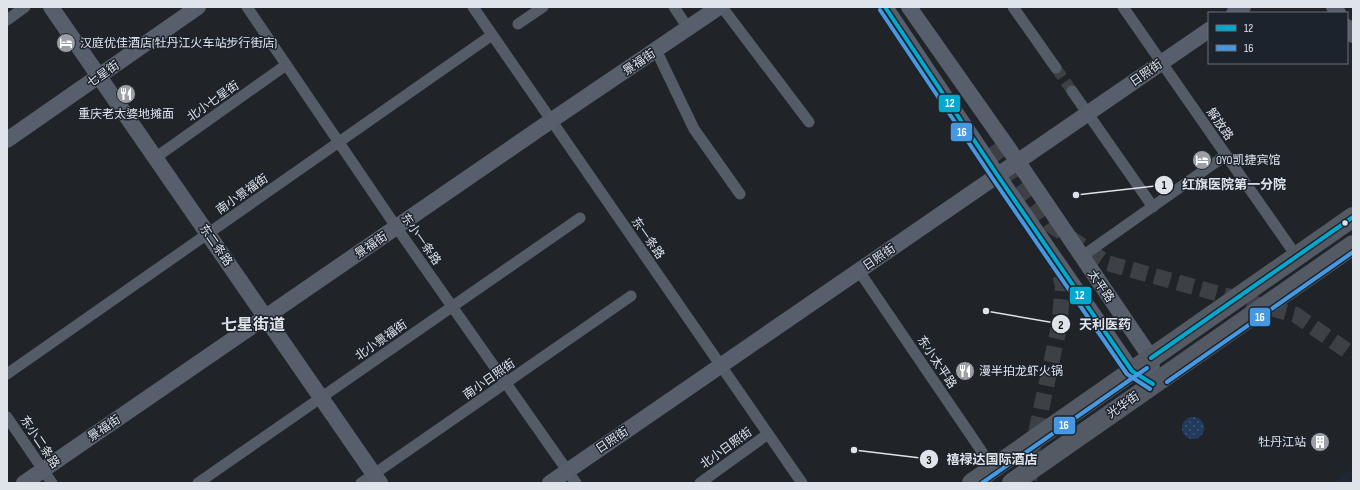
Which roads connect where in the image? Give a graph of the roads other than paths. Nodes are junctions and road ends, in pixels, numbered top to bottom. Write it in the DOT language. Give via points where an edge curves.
graph roads {
  1 [pos="25,7"];
  2 [pos="51,7"];
  3 [pos="198,7"];
  4 [pos="247,7"];
  5 [pos="473,7"];
  6 [pos="543,7"];
  7 [pos="674,7"];
  8 [pos="719,7"];
  9 [pos="722,7"];
  10 [pos="885,7"];
  11 [pos="893,7"];
  12 [pos="899,7"];
  13 [pos="909,7"];
  14 [pos="1013,7"];
  15 [pos="1122,7"];
  16 [pos="7,20"];
  17 [pos="518,24"];
  18 [pos="688,28"];
  19 [pos="1208,31"];
  20 [pos="492,35"];
  21 [pos="656,50"];
  22 [pos="1161,63"];
  23 [pos="286,65"];
  24 [pos="1056,68"];
  25 [pos="99,77"];
  26 [pos="1072,91"];
  27 [pos="1088,114"];
  28 [pos="552,120"];
  29 [pos="809,122"];
  30 [pos="7,140"];
  31 [pos="339,143"];
  32 [pos="1226,155"];
  33 [pos="155,158"];
  34 [pos="1018,162"];
  35 [pos="998,176"];
  36 [pos="740,194"];
  37 [pos="1153,207"];
  38 [pos="580,218"];
  39 [pos="1353,218"];
  40 [pos="397,228"];
  41 [pos="208,234"];
  42 [pos="1353,245"];
  43 [pos="1081,257"];
  44 [pos="1297,257"];
  45 [pos="859,271"];
  46 [pos="631,296"];
  47 [pos="452,306"];
  48 [pos="266,317"];
  49 [pos="1151,358"];
  50 [pos="721,366"];
  51 [pos="1132,371"];
  52 [pos="7,374"];
  53 [pos="506,383"];
  54 [pos="1153,384"];
  55 [pos="321,398"];
  56 [pos="7,417"];
  57 [pos="768,434"];
  58 [pos="994,468"];
  59 [pos="43,470"];
  60 [pos="572,477"];
  61 [pos="372,480"];
  62 [pos="24,483"];
  63 [pos="52,483"];
  64 [pos="198,483"];
  65 [pos="550,483"];
  66 [pos="700,483"];
  67 [pos="802,483"];
  68 [pos="972,483"];
  69 [pos="1012,483"];
  1 -- 16 [label="street"];
  2 -- 25 [label="street, 东二条路"];
  3 -- 25 [label="street, 七星街"];
  4 -- 23 [label="street, 东小一条路"];
  5 -- 20 [label="street, 东一条路"];
  6 -- 17 [label="street"];
  7 -- 18 [label="street"];
  8 -- 18 [label="street, 景福街"];
  9 -- 29 [label="street"];
  10 -- 35 [label="street, 太平路"];
  11 -- 12 [label="street" via="991,146"];
  13 -- 34 [label="street, 太平路"];
  14 -- 24 [label="street"];
  15 -- 22 [label="street, 解放路"];
  18 -- 21 [label="street, 景福街"];
  19 -- 22 [label="street, 日照街"];
  20 -- 28 [label="street, 东一条路"];
  20 -- 31 [label="street, 南小景福街"];
  21 -- 28 [label="street, 景福街"];
  21 -- 36 [label="street" via="694,129"];
  22 -- 27 [label="street, 日照街"];
  22 -- 32 [label="street, 解放路"];
  23 -- 31 [label="street, 东小一条路"];
  23 -- 33 [label="street, 北小七星街"];
  25 -- 30 [label="street, 七星街"];
  25 -- 33 [label="street, 东二条路"];
  26 -- 27 [label="street"];
  27 -- 34 [label="street, 日照街"];
  27 -- 37 [label="street"];
  28 -- 40 [label="street, 景福街"];
  28 -- 50 [label="street, 东一条路"];
  31 -- 40 [label="street, 东小一条路"];
  31 -- 41 [label="street, 南小景福街"];
  32 -- 37 [label="street"];
  32 -- 44 [label="street, 解放路"];
  33 -- 41 [label="street, 东二条路"];
  34 -- 35 [label="street, 日照街"];
  34 -- 43 [label="street, 太平路"];
  35 -- 45 [label="street, 日照街"];
  35 -- 51 [label="street, 太平路"];
  37 -- 43 [label="street"];
  38 -- 47 [label="street, 北小景福街"];
  39 -- 44 [label="highway, 光华街"];
  40 -- 47 [label="street, 东小一条路"];
  40 -- 48 [label="street, 景福街"];
  41 -- 48 [label="street, 东二条路"];
  41 -- 52 [label="street, 南小景福街"];
  42 -- 54 [label="highway, 光华街"];
  43 -- 49 [label="street, 太平路"];
  44 -- 49 [label="highway, 光华街"];
  45 -- 50 [label="street, 日照街"];
  45 -- 58 [label="street, 东小太平路"];
  46 -- 53 [label="street, 南小日照街"];
  47 -- 53 [label="street, 东小一条路"];
  47 -- 55 [label="street, 北小景福街"];
  48 -- 55 [label="street, 东二条路"];
  48 -- 59 [label="street, 景福街"];
  49 -- 51 [label="highway, 光华街"];
  49 -- 54 [label="street"];
  50 -- 57 [label="street, 东一条路"];
  50 -- 60 [label="street, 日照街"];
  51 -- 54 [label="street, 太平路"];
  51 -- 58 [label="highway, 光华街"];
  53 -- 60 [label="street, 东小一条路"];
  53 -- 61 [label="street, 南小日照街"];
  54 -- 69 [label="highway, 光华街"];
  55 -- 61 [label="street, 东二条路"];
  55 -- 64 [label="street, 北小景福街"];
  56 -- 59 [label="street, 东小二条路"];
  57 -- 66 [label="street, 北小日照街"];
  57 -- 67 [label="street, 东一条路"];
  58 -- 68 [label="highway, 光华街"];
  59 -- 62 [label="street, 景福街"];
  59 -- 63 [label="street, 东小二条路"];
  60 -- 65 [label="street, 日照街"];
}
